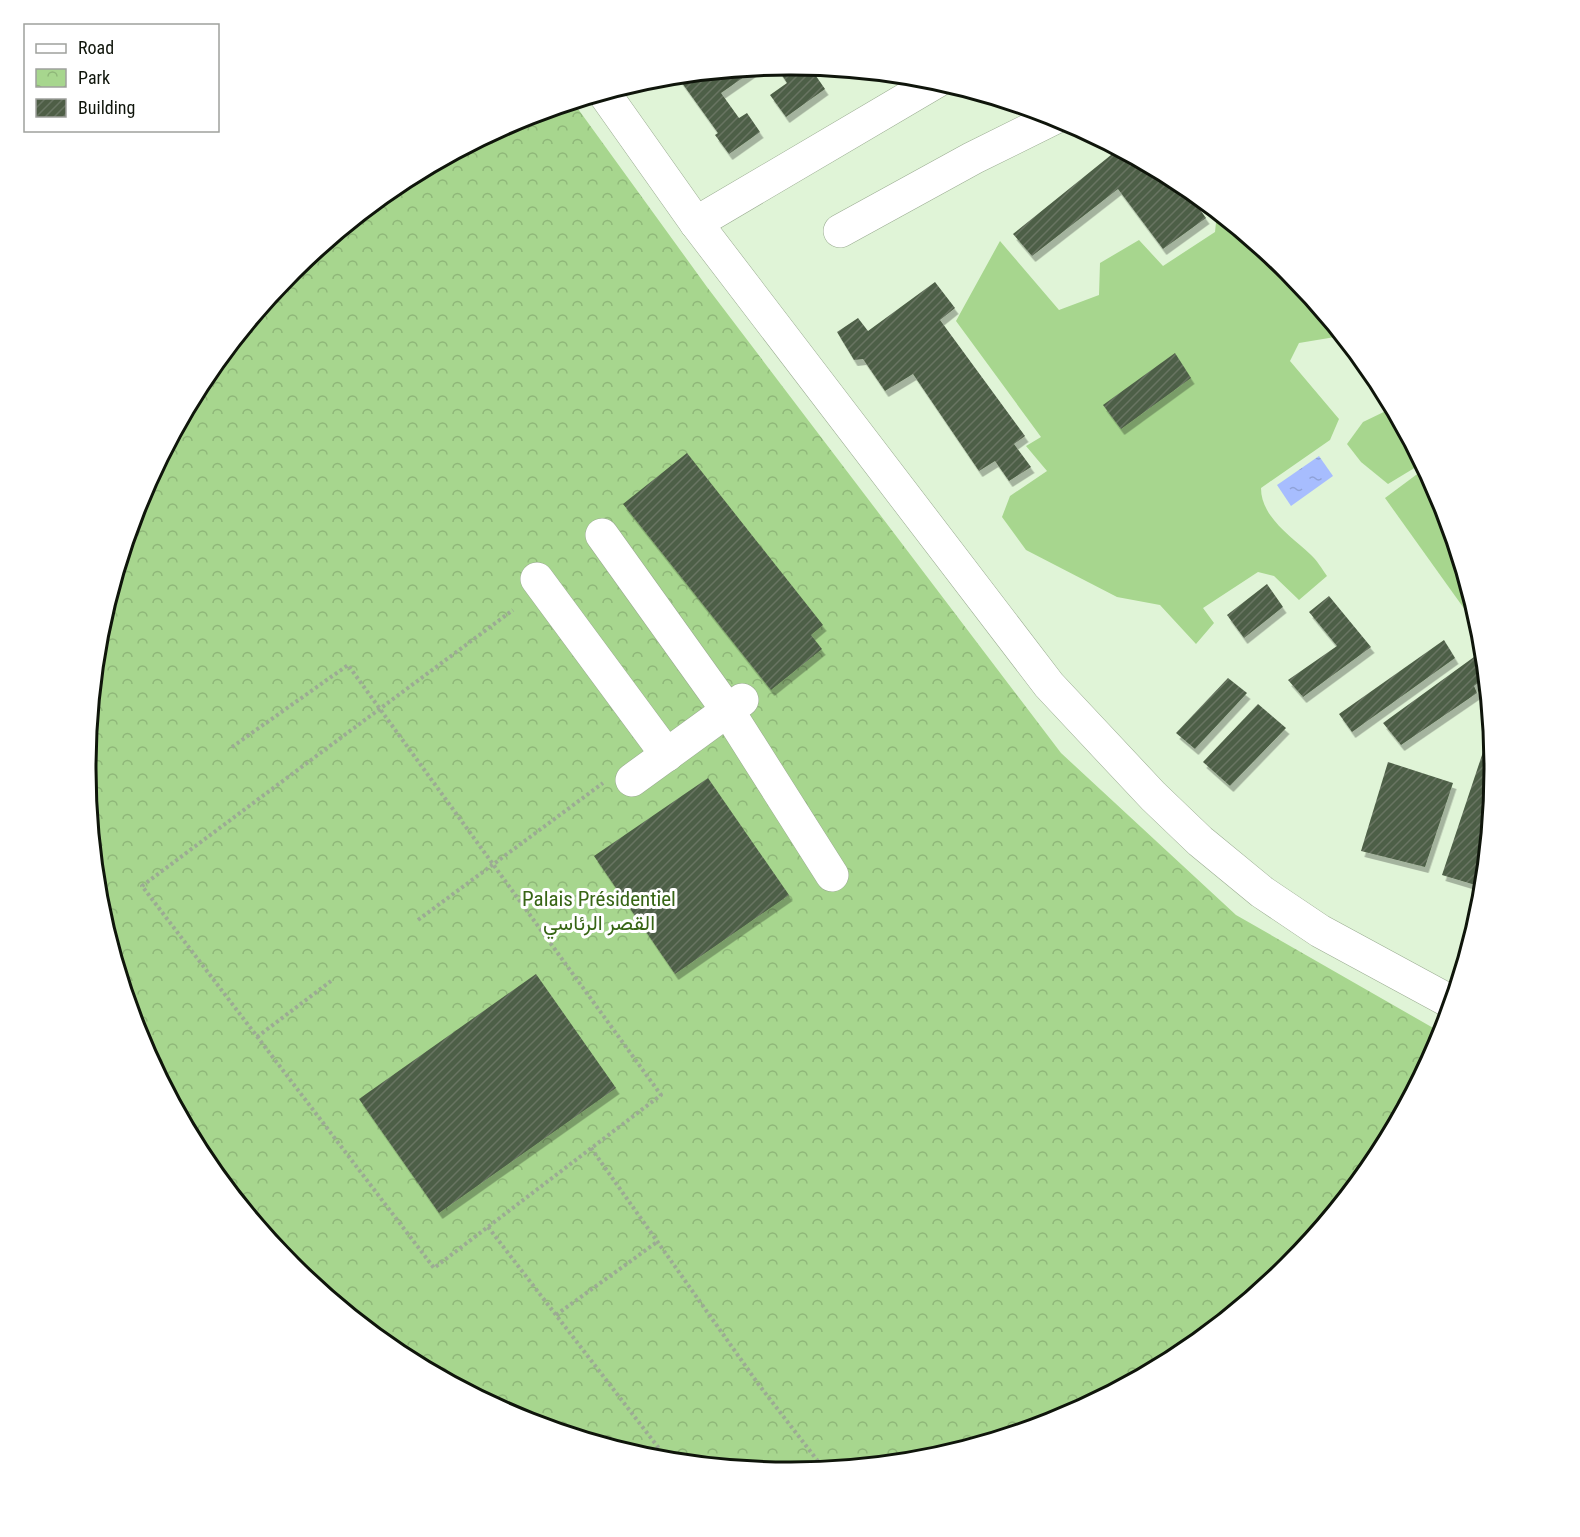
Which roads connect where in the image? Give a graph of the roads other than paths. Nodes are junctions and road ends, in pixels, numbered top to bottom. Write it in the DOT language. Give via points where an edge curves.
graph roads {
  1 [pos="925,88"];
  2 [pos="609,100"];
  3 [pos="1043,123"];
  4 [pos="696,223"];
  5 [pos="840,231"];
  6 [pos="602,535"];
  7 [pos="537,579"];
  8 [pos="735,706"];
  9 [pos="667,755"];
  10 [pos="618,781"];
  11 [pos="832,875"];
  12 [pos="1444,998"];
  1 -- 4 [label="street"];
  2 -- 4 [label="street"];
  3 -- 5 [label="street"];
  4 -- 12 [label="street" via="1049,685 1153,796 1262,892 1320,931"];
  6 -- 8 [label="street"];
  7 -- 9 [label="street"];
  8 -- 9 [label="street"];
  8 -- 11 [label="street"];
  9 -- 10 [label="street"];
}
